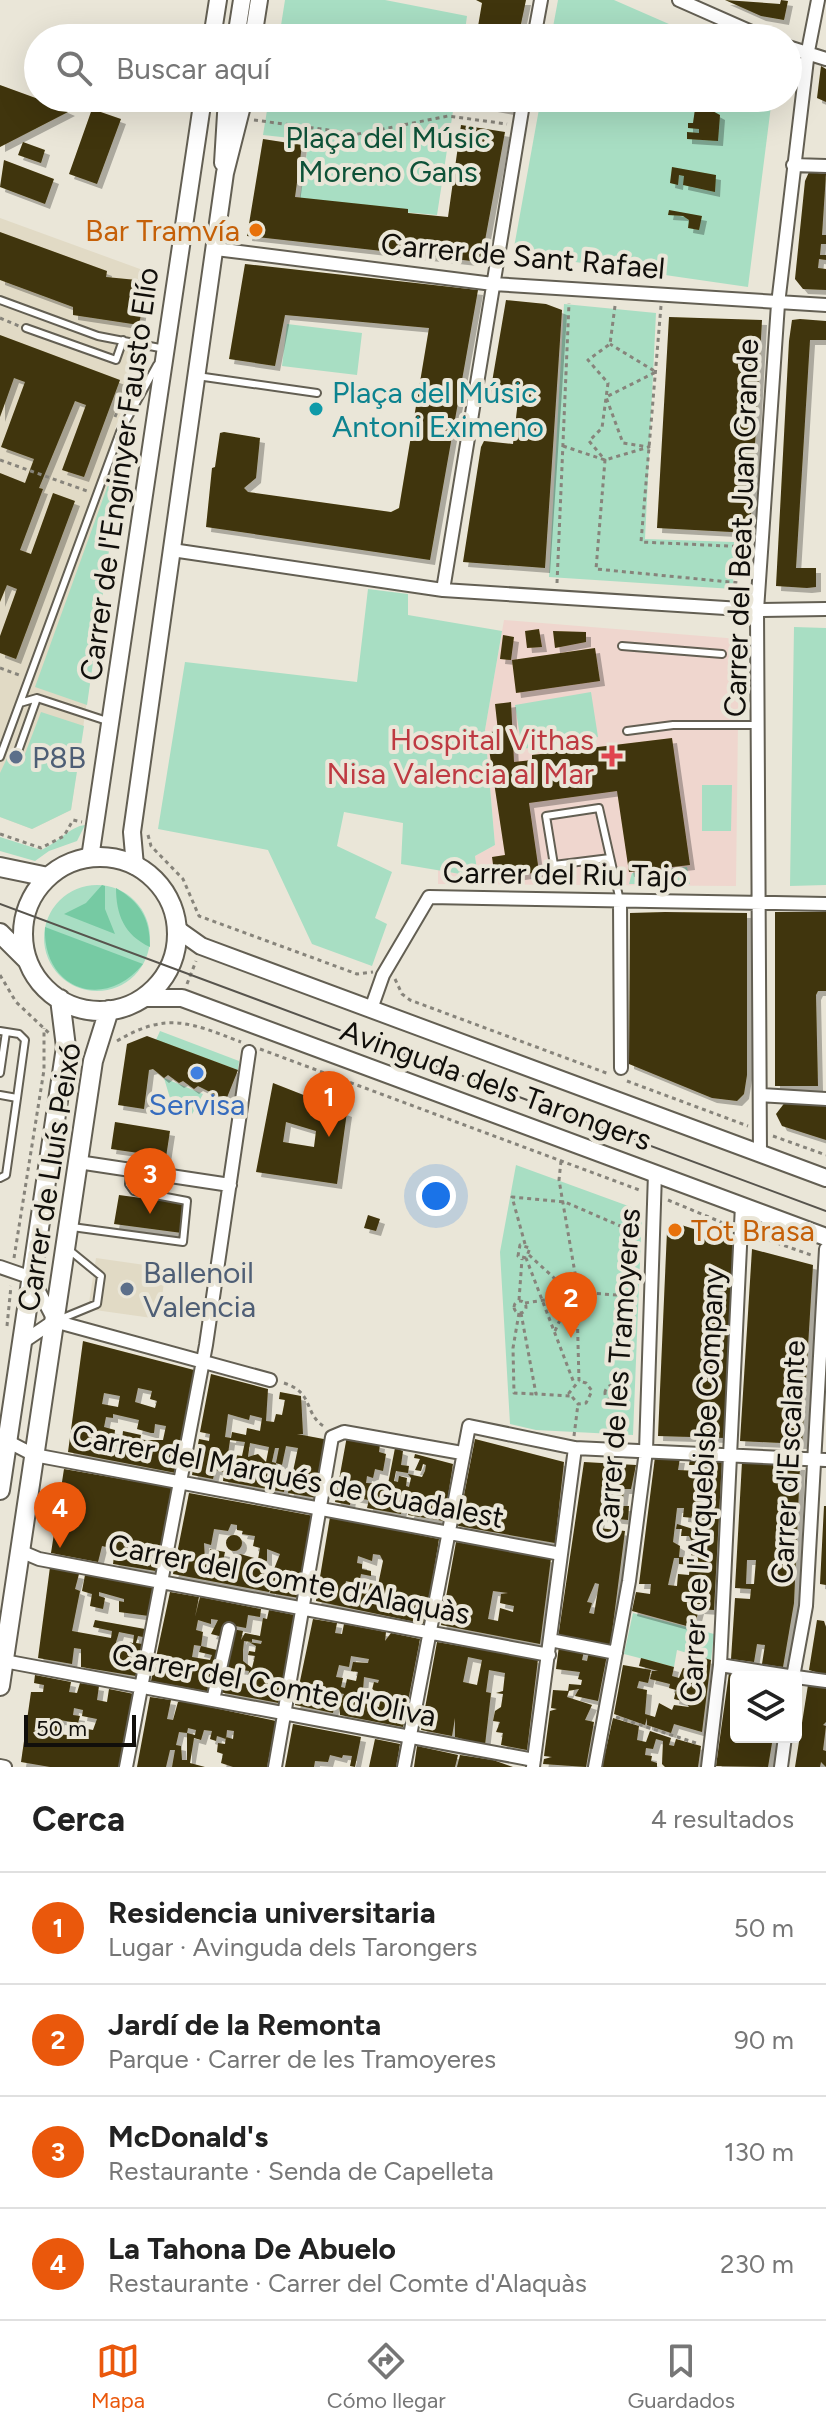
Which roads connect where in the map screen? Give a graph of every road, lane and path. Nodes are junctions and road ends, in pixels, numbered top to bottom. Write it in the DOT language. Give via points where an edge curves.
graph roads {
  1 [pos="218,0"];
  2 [pos="242,0"];
  3 [pos="259,0"];
  4 [pos="541,0"];
  5 [pos="679,0"];
  6 [pos="818,0"];
  7 [pos="214,24"];
  8 [pos="238,24"];
  9 [pos="255,24"];
  10 [pos="537,24"];
  11 [pos="733,24"];
  12 [pos="802,50"];
  13 [pos="808,51"];
  14 [pos="826,59"];
  15 [pos="802,97"];
  16 [pos="201,112"];
  17 [pos="226,112"];
  18 [pos="241,112"];
  19 [pos="522,112"];
  20 [pos="800,112"];
  21 [pos="240,118"];
  22 [pos="519,126"];
  23 [pos="793,165"];
  24 [pos="826,166"];
  25 [pos="225,173"];
  26 [pos="216,249"];
  27 [pos="493,284"];
  28 [pos="570,288"];
  29 [pos="617,291"];
  30 [pos="662,295"];
  31 [pos="0,300"];
  32 [pos="778,304"];
  33 [pos="826,305"];
  34 [pos="26,328"];
  35 [pos="123,340"];
  36 [pos="610,344"];
  37 [pos="166,349"];
  38 [pos="656,372"];
  39 [pos="197,376"];
  40 [pos="317,393"];
  41 [pos="606,397"];
  42 [pos="563,446"];
  43 [pos="649,447"];
  44 [pos="0,460"];
  45 [pos="605,460"];
  46 [pos="87,491"];
  47 [pos="761,548"];
  48 [pos="172,550"];
  49 [pos="443,590"];
  50 [pos="557,597"];
  51 [pos="736,608"];
  52 [pos="826,609"];
  53 [pos="757,610"];
  54 [pos="622,646"];
  55 [pos="722,654"];
  56 [pos="0,668"];
  57 [pos="20,676"];
  58 [pos="37,698"];
  59 [pos="20,703"];
  60 [pos="110,722"];
  61 [pos="759,725"];
  62 [pos="627,731"];
  63 [pos="0,757"];
  64 [pos="16,757"];
  65 [pos="74,814"];
  66 [pos="73,820"];
  67 [pos="96,824"];
  68 [pos="132,832"];
  69 [pos="0,834"];
  70 [pos="90,858"];
  71 [pos="610,858"];
  72 [pos="135,866"];
  73 [pos="0,867"];
  74 [pos="48,877"];
  75 [pos="620,901"];
  76 [pos="760,903"];
  77 [pos="826,904"];
  78 [pos="211,920"];
  79 [pos="177,929"];
  80 [pos="0,933"];
  81 [pos="201,946"];
  82 [pos="32,970"];
  83 [pos="375,972"];
  84 [pos="0,975"];
  85 [pos="397,979"];
  86 [pos="143,998"];
  87 [pos="182,998"];
  88 [pos="60,999"];
  89 [pos="371,1009"];
  90 [pos="109,1010"];
  91 [pos="44,1028"];
  92 [pos="3,1031"];
  93 [pos="54,1036"];
  94 [pos="112,1045"];
  95 [pos="249,1052"];
  96 [pos="621,1068"];
  97 [pos="0,1073"];
  98 [pos="336,1077"];
  99 [pos="0,1095"];
  100 [pos="760,1095"];
  101 [pos="17,1098"];
  102 [pos="826,1099"];
  103 [pos="741,1123"];
  104 [pos="769,1134"];
  105 [pos="760,1154"];
  106 [pos="826,1155"];
  107 [pos="561,1161"];
  108 [pos="78,1162"];
  109 [pos="130,1171"];
  110 [pos="655,1173"];
  111 [pos="0,1178"];
  112 [pos="826,1178"];
  113 [pos="230,1185"];
  114 [pos="646,1192"];
  115 [pos="668,1200"];
  116 [pos="565,1202"];
  117 [pos="742,1205"];
  118 [pos="68,1226"];
  119 [pos="625,1228"];
  120 [pos="737,1228"];
  121 [pos="748,1233"];
  122 [pos="826,1237"];
  123 [pos="525,1244"];
  124 [pos="65,1247"];
  125 [pos="826,1249"];
  126 [pos="813,1256"];
  127 [pos="526,1257"];
  128 [pos="13,1261"];
  129 [pos="0,1267"];
  130 [pos="32,1278"];
  131 [pos="576,1279"];
  132 [pos="564,1287"];
  133 [pos="589,1293"];
  134 [pos="617,1295"];
  135 [pos="564,1297"];
  136 [pos="519,1300"];
  137 [pos="543,1301"];
  138 [pos="568,1302"];
  139 [pos="525,1303"];
  140 [pos="577,1305"];
  141 [pos="520,1313"];
  142 [pos="54,1321"];
  143 [pos="555,1331"];
  144 [pos="23,1342"];
  145 [pos="203,1359"];
  146 [pos="270,1380"];
  147 [pos="577,1382"];
  148 [pos="605,1393"];
  149 [pos="536,1394"];
  150 [pos="591,1394"];
  151 [pos="570,1396"];
  152 [pos="578,1404"];
  153 [pos="338,1434"];
  154 [pos="4,1439"];
  155 [pos="575,1448"];
  156 [pos="646,1451"];
  157 [pos="462,1453"];
  158 [pos="34,1455"];
  159 [pos="732,1456"];
  160 [pos="819,1460"];
  161 [pos="180,1482"];
  162 [pos="0,1490"];
  163 [pos="321,1509"];
  164 [pos="448,1532"];
  165 [pos="20,1551"];
  166 [pos="561,1554"];
  167 [pos="160,1581"];
  168 [pos="303,1608"];
  169 [pos="229,1629"];
  170 [pos="431,1632"];
  171 [pos="550,1640"];
  172 [pos="616,1653"];
  173 [pos="549,1655"];
  174 [pos="4,1661"];
  175 [pos="720,1665"];
  176 [pos="758,1671"];
  177 [pos="796,1671"];
  178 [pos="802,1678"];
  179 [pos="826,1681"];
  180 [pos="0,1686"];
  181 [pos="140,1687"];
  182 [pos="213,1700"];
  183 [pos="604,1713"];
  184 [pos="284,1715"];
  185 [pos="410,1738"];
  186 [pos="784,1743"];
  187 [pos="711,1747"];
  188 [pos="534,1764"];
  189 [pos="126,1767"];
  190 [pos="275,1767"];
  191 [pos="404,1767"];
  192 [pos="595,1767"];
  193 [pos="708,1767"];
  194 [pos="781,1767"];
  1 -- 7 [label="main road"];
  2 -- 8 [label="main road"];
  3 -- 9 [label="main road"];
  4 -- 10 [label="street"];
  5 -- 11 [label="street"];
  6 -- 13 [label="street, Carrer del Beat Juan Grande"];
  12 -- 13 [label="street"];
  13 -- 14 [label="street"];
  13 -- 15 [label="street, Carrer del Beat Juan Grande"];
  16 -- 37 [label="main road, Carrer de l'Enginyer Fausto Elío"];
  17 -- 25 [label="main road, Carrer de l'Enginyer Fausto Elío"];
  18 -- 21 [label="main road, Carrer de l'Enginyer Fausto Elío"];
  19 -- 22 [label="street"];
  20 -- 23 [label="street, Carrer del Beat Juan Grande"];
  21 -- 22 [label="path" via="358,134 448,116"];
  21 -- 25 [label="main road, Carrer de l'Enginyer Fausto Elío"];
  22 -- 27 [label="street"];
  23 -- 24 [label="street"];
  23 -- 32 [label="street, Carrer del Beat Juan Grande"];
  25 -- 26 [label="main road, Carrer de l'Enginyer Fausto Elío"];
  26 -- 27 [label="street, Carrer de Sant Rafael"];
  26 -- 39 [label="main road, Carrer de l'Enginyer Fausto Elío"];
  27 -- 28 [label="street, Carrer de Sant Rafael"];
  27 -- 49 [label="street"];
  28 -- 29 [label="street, Carrer de Sant Rafael"];
  28 -- 42 [label="path"];
  29 -- 30 [label="street, Carrer de Sant Rafael"];
  29 -- 36 [label="path"];
  30 -- 32 [label="street, Carrer de Sant Rafael"];
  30 -- 38 [label="path"];
  31 -- 35 [label="lane"];
  32 -- 33 [label="street, Carrer de Sant Rafael"];
  32 -- 47 [label="street, Carrer del Beat Juan Grande"];
  34 -- 35 [label="lane" via="116,360"];
  35 -- 37 [label="lane"];
  36 -- 38 [label="path"];
  36 -- 41 [label="path" via="588,360 608,383"];
  37 -- 59 [label="lane" via="120,432"];
  37 -- 60 [label="main road, Carrer de l'Enginyer Fausto Elío"];
  38 -- 41 [label="path"];
  38 -- 43 [label="path"];
  39 -- 40 [label="lane"];
  39 -- 48 [label="main road, Carrer de l'Enginyer Fausto Elío"];
  41 -- 43 [label="path" via="623,443"];
  41 -- 45 [label="path" via="602,428 589,441"];
  42 -- 45 [label="path"];
  42 -- 50 [label="path"];
  43 -- 45 [label="path"];
  43 -- 47 [label="path" via="641,542"];
  44 -- 46 [label="path"];
  45 -- 51 [label="path" via="596,569 740,583"];
  47 -- 53 [label="street, Carrer del Beat Juan Grande"];
  48 -- 49 [label="street"];
  48 -- 68 [label="main road, Carrer de l'Enginyer Fausto Elío"];
  49 -- 50 [label="street"];
  50 -- 51 [label="street"];
  51 -- 53 [label="street"];
  52 -- 53 [label="street"];
  53 -- 61 [label="street, Carrer del Beat Juan Grande"];
  54 -- 55 [label="lane"];
  56 -- 57 [label="path"];
  58 -- 59 [label="lane"];
  58 -- 60 [label="lane"];
  58 -- 64 [label="lane"];
  59 -- 63 [label="lane"];
  60 -- 67 [label="main road, Carrer de l'Enginyer Fausto Elío"];
  61 -- 62 [label="lane"];
  61 -- 76 [label="street, Carrer del Beat Juan Grande"];
  65 -- 66 [label="path"];
  66 -- 67 [label="path"];
  66 -- 69 [label="path" via="64,836 41,848"];
  67 -- 70 [label="main road, Carrer de l'Enginyer Fausto Elío"];
  68 -- 72 [label="main road, Carrer de l'Enginyer Fausto Elío"];
  68 -- 78 [label="path" via="150,836 151,846 183,879 199,916"];
  70 -- 72 [label="main road" via="114,858"];
  70 -- 74 [label="main road"];
  71 -- 71 [label="lane" via="599,808 546,816 554,865"];
  71 -- 75 [label="lane"];
  72 -- 79 [label="main road" via="160,885"];
  73 -- 74 [label="main road"];
  74 -- 82 [label="main road" via="26,914 25,945"];
  75 -- 76 [label="street, Carrer del Riu Tajo"];
  75 -- 89 [label="street, Carrer del Riu Tajo" via="429,897 383,975"];
  75 -- 96 [label="street"];
  76 -- 77 [label="street, Carrer del Riu Tajo"];
  76 -- 100 [label="street, Carrer del Beat Juan Grande"];
  78 -- 81 [label="path"];
  78 -- 83 [label="path" via="357,974"];
  79 -- 81 [label="main road, Avinguda dels Tarongers"];
  79 -- 86 [label="main road" via="170,967"];
  80 -- 82 [label="main road" via="15,944"];
  81 -- 87 [label="path"];
  81 -- 89 [label="main road, Avinguda dels Tarongers"];
  82 -- 88 [label="main road"];
  84 -- 91 [label="path" via="16,1002"];
  85 -- 103 [label="path" via="410,1000"];
  86 -- 87 [label="main road, Avinguda dels Tarongers"];
  86 -- 90 [label="main road"];
  87 -- 94 [label="path" via="173,1021 153,1024"];
  87 -- 110 [label="main road, Avinguda dels Tarongers"];
  88 -- 90 [label="main road" via="83,1009"];
  88 -- 130 [label="main road, Carrer de Lluís Peixó" via="67,1038"];
  89 -- 105 [label="main road, Avinguda dels Tarongers"];
  90 -- 108 [label="main road, Carrer de Lluís Peixó" via="95,1051"];
  91 -- 93 [label="path"];
  91 -- 128 [label="path" via="44,1070"];
  92 -- 97 [label="lane"];
  92 -- 101 [label="lane" via="25,1037"];
  95 -- 113 [label="street"];
  98 -- 107 [label="path"];
  99 -- 101 [label="lane"];
  100 -- 102 [label="street"];
  100 -- 105 [label="street, Carrer del Beat Juan Grande"];
  101 -- 111 [label="lane" via="6,1175"];
  104 -- 106 [label="path"];
  105 -- 112 [label="main road, Avinguda dels Tarongers"];
  107 -- 114 [label="path"];
  107 -- 116 [label="path"];
  108 -- 109 [label="street"];
  108 -- 118 [label="main road, Carrer de Lluís Peixó"];
  109 -- 113 [label="street"];
  109 -- 118 [label="lane" via="134,1191 187,1201 183,1242"];
  110 -- 117 [label="main road, Avinguda dels Tarongers"];
  110 -- 156 [label="street, Carrer de les Tramoyeres"];
  113 -- 145 [label="street"];
  115 -- 120 [label="path"];
  116 -- 119 [label="path"];
  116 -- 123 [label="path" via="512,1197"];
  116 -- 131 [label="path"];
  117 -- 122 [label="main road, Avinguda dels Tarongers"];
  117 -- 159 [label="street, Carrer de l'Arquebisbe Company"];
  118 -- 124 [label="main road, Carrer de Lluís Peixó"];
  121 -- 126 [label="path"];
  123 -- 127 [label="path" via="530,1248"];
  123 -- 127 [label="path" via="516,1250"];
  124 -- 142 [label="main road, Carrer de Lluís Peixó"];
  124 -- 142 [label="lane" via="101,1276 97,1304"];
  125 -- 160 [label="street, Carrer d'Escalante"];
  127 -- 132 [label="path"];
  127 -- 136 [label="path"];
  127 -- 137 [label="path"];
  129 -- 130 [label="street"];
  130 -- 142 [label="street"];
  130 -- 144 [label="main road, Carrer de Lluís Peixó"];
  131 -- 132 [label="path"];
  131 -- 133 [label="path"];
  132 -- 135 [label="path"];
  133 -- 134 [label="path"];
  133 -- 140 [label="path"];
  135 -- 137 [label="path"];
  135 -- 138 [label="path"];
  136 -- 139 [label="path"];
  136 -- 141 [label="path" via="513,1305"];
  137 -- 139 [label="path"];
  137 -- 143 [label="path"];
  138 -- 140 [label="path"];
  138 -- 143 [label="path"];
  139 -- 141 [label="path"];
  140 -- 147 [label="path"];
  141 -- 149 [label="path"];
  141 -- 149 [label="path" via="513,1348 514,1393"];
  142 -- 144 [label="street"];
  142 -- 145 [label="street"];
  142 -- 158 [label="main road, Carrer de Lluís Peixó"];
  143 -- 147 [label="path"];
  144 -- 154 [label="main road, Carrer de Lluís Peixó"];
  145 -- 146 [label="street"];
  145 -- 161 [label="street"];
  146 -- 153 [label="path" via="300,1390 317,1423"];
  147 -- 150 [label="path" via="590,1386"];
  147 -- 151 [label="path"];
  148 -- 150 [label="path"];
  149 -- 151 [label="path"];
  150 -- 152 [label="path" via="586,1403"];
  151 -- 152 [label="path"];
  152 -- 155 [label="path"];
  153 -- 157 [label="street"];
  153 -- 163 [label="street"];
  154 -- 158 [label="street, Carrer del Marqués de Guadalest"];
  154 -- 162 [label="main road, Carrer de Lluís Peixó"];
  155 -- 156 [label="street"];
  155 -- 157 [label="street" via="469,1426"];
  155 -- 166 [label="street"];
  156 -- 159 [label="street"];
  156 -- 172 [label="street, Carrer de les Tramoyeres"];
  157 -- 164 [label="street"];
  158 -- 161 [label="street, Carrer del Marqués de Guadalest"];
  158 -- 165 [label="main road, Carrer de Lluís Peixó"];
  159 -- 160 [label="street"];
  159 -- 175 [label="street, Carrer de l'Arquebisbe Company"];
  160 -- 177 [label="street, Carrer d'Escalante"];
  161 -- 163 [label="street, Carrer del Marqués de Guadalest"];
  161 -- 167 [label="street"];
  163 -- 164 [label="street, Carrer del Marqués de Guadalest"];
  163 -- 168 [label="street"];
  164 -- 166 [label="street, Carrer del Marqués de Guadalest"];
  164 -- 170 [label="street"];
  165 -- 167 [label="street, Carrer del Comte d'Alaquàs"];
  165 -- 174 [label="main road, Carrer de Lluís Peixó"];
  166 -- 171 [label="street"];
  167 -- 168 [label="street, Carrer del Comte d'Alaquàs"];
  167 -- 181 [label="street"];
  168 -- 170 [label="street, Carrer del Comte d'Alaquàs"];
  168 -- 184 [label="street"];
  169 -- 182 [label="street"];
  170 -- 173 [label="street, Carrer del Comte d'Alaquàs"];
  170 -- 185 [label="street"];
  171 -- 172 [label="street"];
  171 -- 173 [label="street"];
  172 -- 183 [label="street, Carrer de les Tramoyeres"];
  173 -- 188 [label="street"];
  174 -- 180 [label="main road, Carrer de Lluís Peixó"];
  174 -- 181 [label="street, Carrer del Comte d'Oliva"];
  175 -- 176 [label="street"];
  175 -- 187 [label="street, Carrer de l'Arquebisbe Company"];
  178 -- 179 [label="street"];
  181 -- 182 [label="street, Carrer del Comte d'Oliva"];
  181 -- 189 [label="street"];
  182 -- 184 [label="street, Carrer del Comte d'Oliva"];
  183 -- 187 [label="path"];
  183 -- 192 [label="street, Carrer de les Tramoyeres"];
  184 -- 185 [label="street, Carrer del Comte d'Oliva"];
  184 -- 190 [label="street"];
  185 -- 188 [label="street, Carrer del Comte d'Oliva"];
  185 -- 191 [label="street"];
  186 -- 194 [label="street"];
  187 -- 193 [label="street, Carrer de l'Arquebisbe Company"];
}
